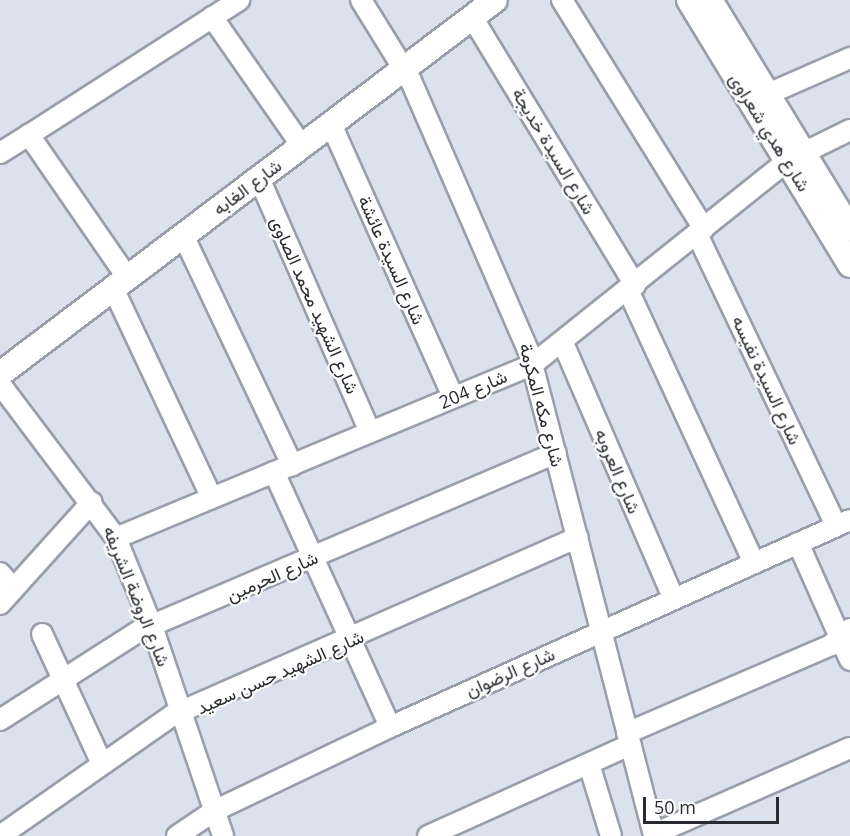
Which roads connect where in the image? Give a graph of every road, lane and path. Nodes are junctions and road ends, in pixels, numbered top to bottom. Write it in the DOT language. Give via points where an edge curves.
graph roads {
  1 [pos="239,0"];
  2 [pos="361,0"];
  3 [pos="495,0"];
  4 [pos="562,0"];
  5 [pos="689,0"];
  6 [pos="710,0"];
  7 [pos="212,17"];
  8 [pos="472,17"];
  9 [pos="850,58"];
  10 [pos="404,69"];
  11 [pos="768,94"];
  12 [pos="331,124"];
  13 [pos="850,130"];
  14 [pos="29,135"];
  15 [pos="302,146"];
  16 [pos="0,153"];
  17 [pos="796,156"];
  18 [pos="259,178"];
  19 [pos="850,229"];
  20 [pos="701,232"];
  21 [pos="183,235"];
  22 [pos="850,265"];
  23 [pos="120,283"];
  24 [pos="631,287"];
  25 [pos="562,343"];
  26 [pos="533,364"];
  27 [pos="0,374"];
  28 [pos="0,384"];
  29 [pos="453,397"];
  30 [pos="370,432"];
  31 [pos="556,453"];
  32 [pos="283,468"];
  33 [pos="212,498"];
  34 [pos="92,502"];
  35 [pos="843,523"];
  36 [pos="578,537"];
  37 [pos="116,538"];
  38 [pos="798,543"];
  39 [pos="313,558"];
  40 [pos="754,563"];
  41 [pos="0,573"];
  42 [pos="14,589"];
  43 [pos="674,599"];
  44 [pos="0,604"];
  45 [pos="152,626"];
  46 [pos="601,632"];
  47 [pos="845,633"];
  48 [pos="42,634"];
  49 [pos="350,640"];
  50 [pos="850,660"];
  51 [pos="63,678"];
  52 [pos="181,713"];
  53 [pos="0,720"];
  54 [pos="390,727"];
  55 [pos="629,739"];
  56 [pos="850,748"];
  57 [pos="102,764"];
  58 [pos="589,764"];
  59 [pos="214,810"];
  60 [pos="654,835"];
  61 [pos="0,836"];
  62 [pos="177,836"];
  63 [pos="222,836"];
  64 [pos="428,836"];
  65 [pos="611,836"];
  1 -- 7 [label="street"];
  2 -- 10 [label="street, شارع مكه المكرمة"];
  3 -- 8 [label="street, شارع الغابه"];
  4 -- 20 [label="street, شارع السيدة نفيسه"];
  5 -- 17 [label="street, شارع هدي شعراوى"];
  6 -- 11 [label="street, شارع هدي شعراوى"];
  7 -- 14 [label="street"];
  7 -- 15 [label="street"];
  8 -- 10 [label="street, شارع الغابه"];
  8 -- 24 [label="street, شارع السيدة خديجة"];
  9 -- 11 [label="street"];
  10 -- 12 [label="street, شارع الغابه"];
  10 -- 26 [label="street, شارع مكه المكرمة"];
  11 -- 17 [label="street, شارع هدي شعراوى"];
  12 -- 15 [label="street, شارع الغابه"];
  12 -- 29 [label="street, شارع السيدة عائشة"];
  13 -- 17 [label="street, شارع 204"];
  14 -- 16 [label="street"];
  14 -- 23 [label="street"];
  15 -- 18 [label="street, شارع الغابه"];
  17 -- 19 [label="street, شارع هدي شعراوى"];
  17 -- 20 [label="street, شارع 204"];
  17 -- 22 [label="street, شارع هدي شعراوى"];
  18 -- 21 [label="street, شارع الغابه"];
  18 -- 30 [label="street, شارع الشهيد محمد الصاوى"];
  20 -- 24 [label="street, شارع 204"];
  20 -- 35 [label="street, شارع السيدة نفيسه"];
  21 -- 23 [label="street, شارع الغابه"];
  21 -- 32 [label="street"];
  23 -- 27 [label="street, شارع الغابه"];
  23 -- 33 [label="street"];
  24 -- 25 [label="street, شارع 204"];
  24 -- 40 [label="street, شارع السيدة خديجة"];
  25 -- 26 [label="street, شارع 204"];
  25 -- 43 [label="street, شارع العروبه"];
  26 -- 29 [label="street, شارع 204"];
  26 -- 31 [label="street, شارع مكه المكرمة"];
  28 -- 34 [label="street, شارع الروضة الشريفه"];
  29 -- 30 [label="street, شارع 204"];
  30 -- 32 [label="street, شارع 204"];
  31 -- 36 [label="street, شارع مكه المكرمة"];
  31 -- 39 [label="street, شارع الحرمين"];
  32 -- 33 [label="street, شارع 204"];
  32 -- 39 [label="street"];
  33 -- 37 [label="street, شارع 204"];
  34 -- 37 [label="street, شارع الروضة الشريفه"];
  34 -- 42 [label="street"];
  35 -- 38 [label="street, شارع الرضوان"];
  36 -- 46 [label="street, شارع مكه المكرمة"];
  36 -- 49 [label="street, شارع الشهيد حسن سعيد"];
  37 -- 45 [label="street, شارع الروضة الشريفه"];
  38 -- 40 [label="street, شارع الرضوان"];
  38 -- 47 [label="street"];
  39 -- 45 [label="street, شارع الحرمين"];
  39 -- 49 [label="street"];
  40 -- 43 [label="street, شارع الرضوان"];
  41 -- 42 [label="street"];
  42 -- 44 [label="street"];
  43 -- 46 [label="street, شارع الرضوان"];
  45 -- 51 [label="street, شارع الحرمين"];
  45 -- 52 [label="street, شارع الروضة الشريفه"];
  46 -- 54 [label="street, شارع الرضوان"];
  46 -- 55 [label="street, شارع مكه المكرمة"];
  47 -- 50 [label="street"];
  47 -- 55 [label="street"];
  48 -- 51 [label="street"];
  49 -- 52 [label="street, شارع الشهيد حسن سعيد"];
  49 -- 54 [label="street"];
  51 -- 53 [label="street, شارع الحرمين"];
  51 -- 57 [label="street"];
  52 -- 57 [label="street, شارع الشهيد حسن سعيد"];
  52 -- 59 [label="street, شارع الروضة الشريفه"];
  54 -- 59 [label="street, شارع الرضوان"];
  55 -- 58 [label="street"];
  55 -- 60 [label="street, شارع مكه المكرمة"];
  56 -- 60 [label="street"];
  57 -- 61 [label="street, شارع الشهيد حسن سعيد"];
  58 -- 64 [label="street"];
  58 -- 65 [label="street"];
  59 -- 62 [label="street, شارع الرضوان"];
  59 -- 63 [label="street, شارع الروضة الشريفه"];
}
